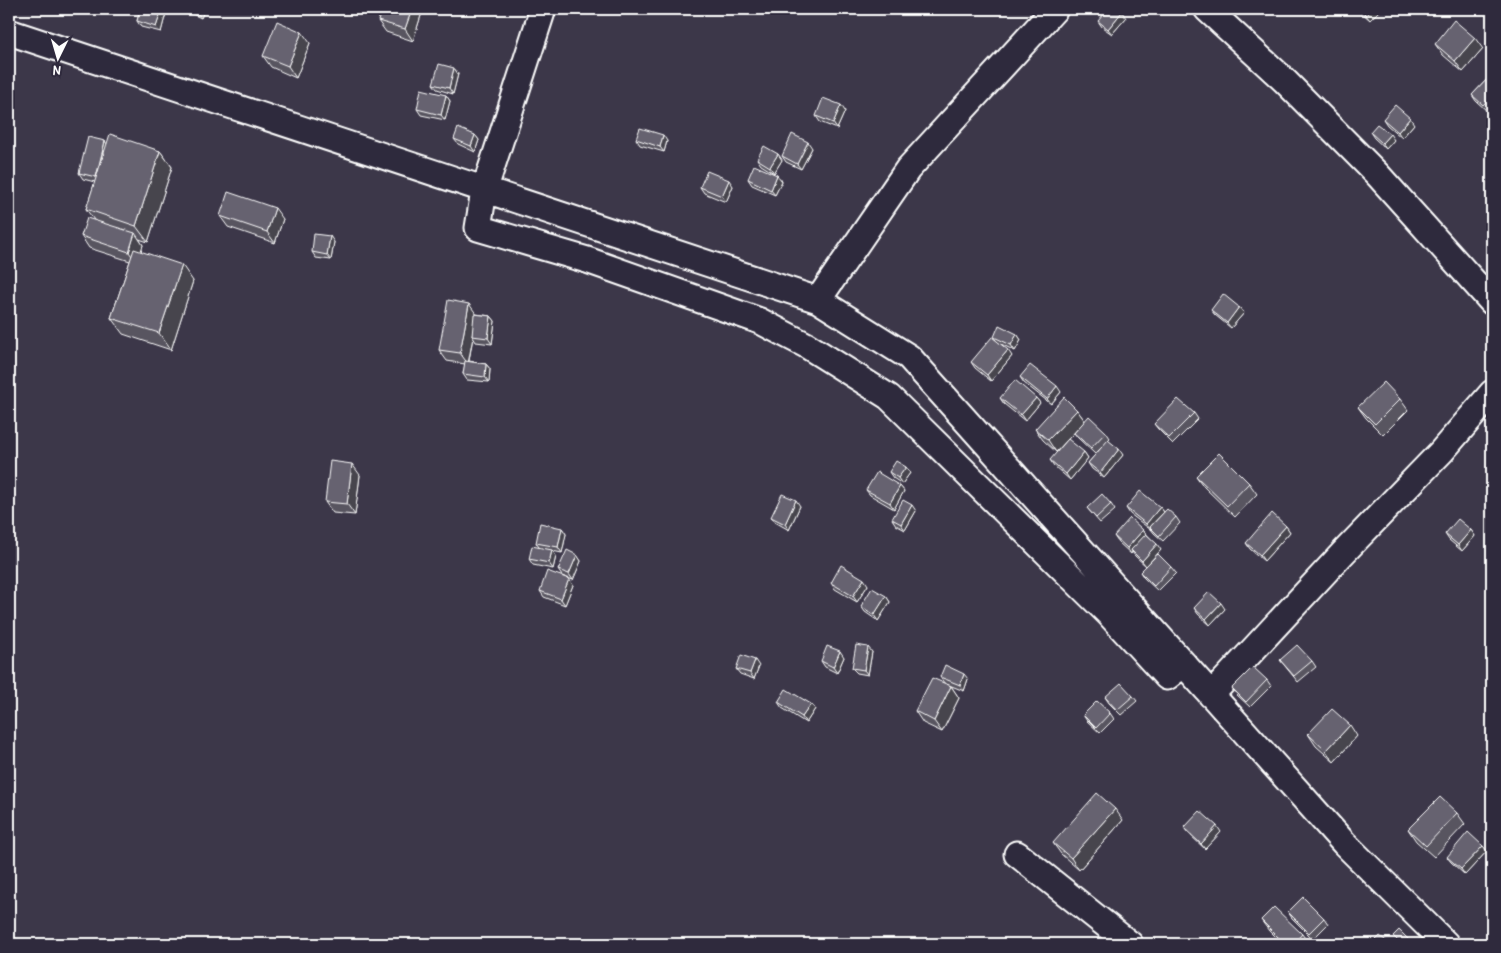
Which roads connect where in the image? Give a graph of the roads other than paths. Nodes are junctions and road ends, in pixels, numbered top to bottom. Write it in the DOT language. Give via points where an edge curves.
graph roads {
  1 [pos="543,9"];
  2 [pos="1056,9"];
  3 [pos="1207,9"];
  4 [pos="9,32"];
  5 [pos="484,191"];
  6 [pos="818,300"];
  7 [pos="1492,302"];
  8 [pos="1492,393"];
  9 [pos="1184,664"];
  10 [pos="1211,695"];
  11 [pos="1017,854"];
  12 [pos="1130,944"];
  13 [pos="1446,944"];
  1 -- 5 [label="street"];
  2 -- 6 [label="street" via="908,168"];
  3 -- 7 [label="street" via="1284,80 1378,175"];
  4 -- 5 [label="street"];
  5 -- 6 [label="street"];
  5 -- 9 [label="street" via="478,228 587,260 760,321 806,345 888,397 1109,614 1167,678"];
  6 -- 9 [label="street" via="909,357"];
  8 -- 10 [label="street" via="1441,452"];
  9 -- 10 [label="street"];
  10 -- 13 [label="street" via="1344,843"];
  11 -- 12 [label="street"];
}
